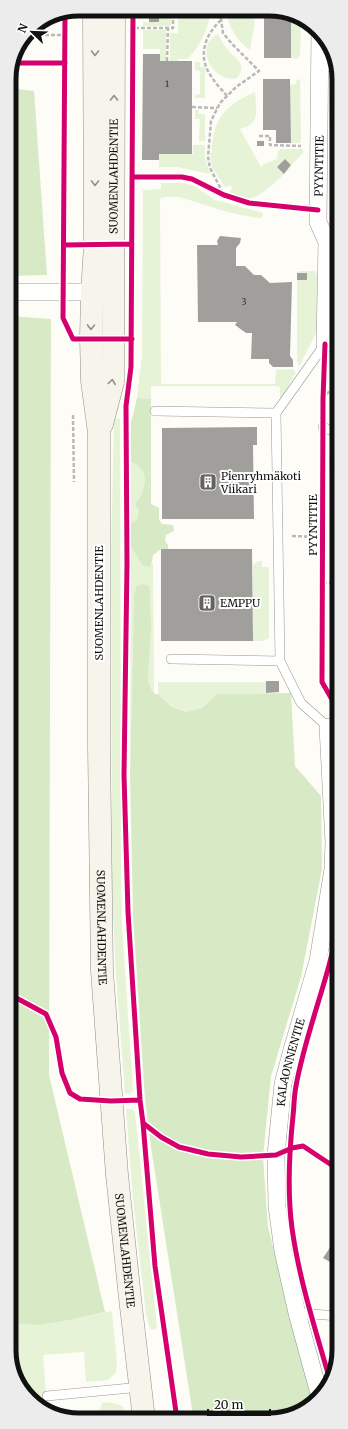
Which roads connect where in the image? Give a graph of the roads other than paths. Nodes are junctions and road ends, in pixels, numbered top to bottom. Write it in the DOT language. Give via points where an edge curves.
graph roads {
  1 [pos="94,16"];
  2 [pos="124,17"];
  3 [pos="325,51"];
  4 [pos="329,66"];
  5 [pos="16,292"];
  6 [pos="92,292"];
  7 [pos="114,292"];
  8 [pos="325,344"];
  9 [pos="155,411"];
  10 [pos="276,413"];
  11 [pos="323,427"];
  12 [pos="332,431"];
  13 [pos="99,433"];
  14 [pos="171,659"];
  15 [pos="280,661"];
  16 [pos="328,727"];
  17 [pos="332,804"];
  18 [pos="332,889"];
  19 [pos="297,1313"];
  20 [pos="332,1316"];
  21 [pos="140,1387"];
  22 [pos="318,1389"];
  23 [pos="47,1396"];
  24 [pos="143,1413"];
  1 -- 6 [label="main road, SUOMENLAHDENTIE, one-way" via="95,245"];
  7 -- 2 [label="main road, SUOMENLAHDENTIE, one-way"];
  3 -- 4 [label="street, PYYNTITIE"];
  4 -- 8 [label="street, PYYNTITIE" via="318,222 327,242"];
  5 -- 6 [label="street"];
  6 -- 7 [label="street"];
  6 -- 13 [label="main road, SUOMENLAHDENTIE, one-way" via="92,381"];
  13 -- 7 [label="main road, SUOMENLAHDENTIE, one-way" via="113,382"];
  8 -- 10 [label="lane"];
  9 -- 10 [label="lane"];
  10 -- 15 [label="lane"];
  11 -- 12 [label="lane"];
  13 -- 21 [label="main road, SUOMENLAHDENTIE" via="102,971 115,1153"];
  14 -- 15 [label="lane"];
  15 -- 16 [label="lane" via="301,703"];
  16 -- 17 [label="street, KALAONNENTIE"];
  18 -- 19 [label="street, KALAONNENTIE" via="318,961 284,1084 276,1155 277,1206 283,1251"];
  19 -- 20 [label="lane"];
  19 -- 22 [label="street, KALAONNENTIE"];
  21 -- 23 [label="lane"];
  21 -- 24 [label="main road, SUOMENLAHDENTIE"];
}
